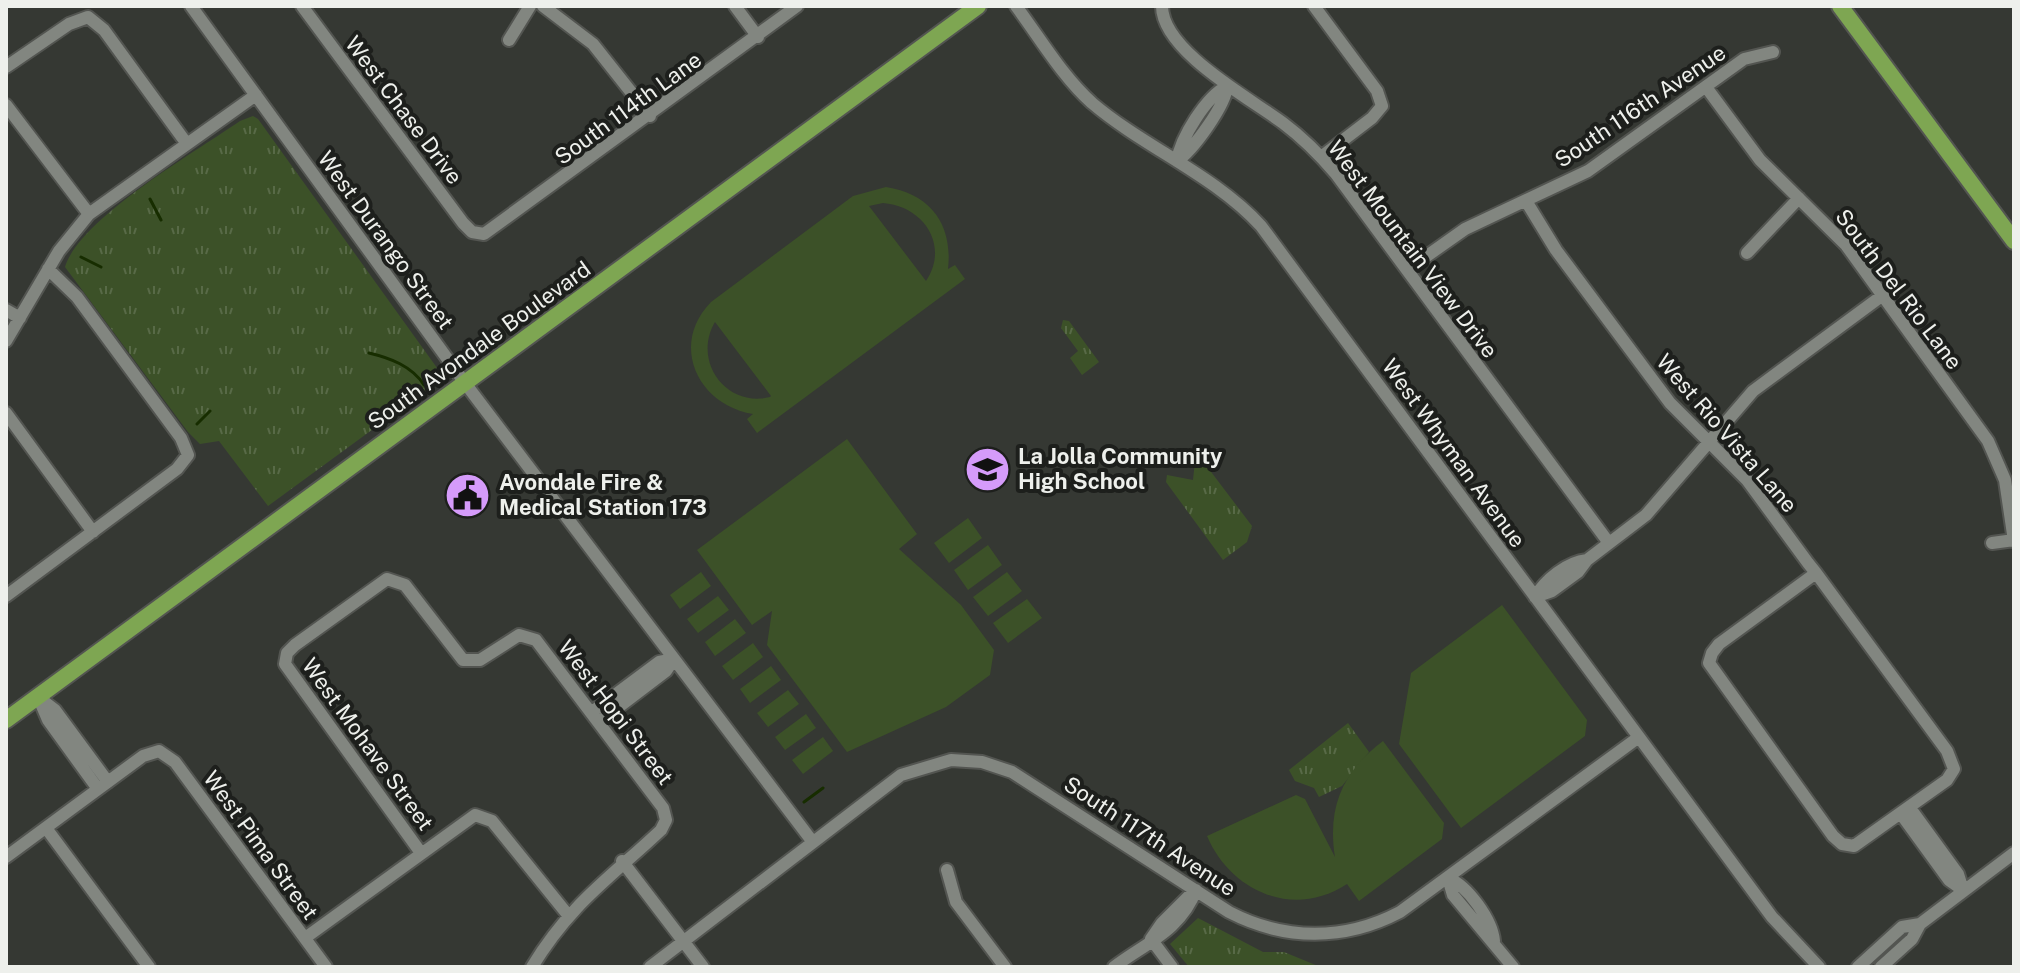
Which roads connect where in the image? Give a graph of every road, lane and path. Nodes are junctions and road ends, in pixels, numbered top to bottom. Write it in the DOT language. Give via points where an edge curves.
graph roads {
  1 [pos="302,6"];
  2 [pos="530,6"];
  3 [pos="543,6"];
  4 [pos="735,6"];
  5 [pos="797,6"];
  6 [pos="978,6"];
  7 [pos="1016,6"];
  8 [pos="1162,6"];
  9 [pos="1314,6"];
  10 [pos="1840,6"];
  11 [pos="199,9"];
  12 [pos="758,37"];
  13 [pos="509,40"];
  14 [pos="1773,52"];
  15 [pos="6,67"];
  16 [pos="1227,86"];
  17 [pos="1706,87"];
  18 [pos="256,95"];
  19 [pos="6,105"];
  20 [pos="650,116"];
  21 [pos="187,144"];
  22 [pos="1321,157"];
  23 [pos="1177,161"];
  24 [pos="1799,198"];
  25 [pos="1526,201"];
  26 [pos="89,214"];
  27 [pos="478,234"];
  28 [pos="2014,241"];
  29 [pos="1747,253"];
  30 [pos="48,269"];
  31 [pos="1407,270"];
  32 [pos="1883,295"];
  33 [pos="6,310"];
  34 [pos="20,318"];
  35 [pos="6,341"];
  36 [pos="465,383"];
  37 [pos="6,413"];
  38 [pos="1708,441"];
  39 [pos="93,532"];
  40 [pos="2014,541"];
  41 [pos="1609,543"];
  42 [pos="1992,543"];
  43 [pos="1816,573"];
  44 [pos="6,596"];
  45 [pos="1535,597"];
  46 [pos="525,635"];
  47 [pos="674,659"];
  48 [pos="38,697"];
  49 [pos="595,717"];
  50 [pos="6,720"];
  51 [pos="1639,737"];
  52 [pos="103,785"];
  53 [pos="1905,811"];
  54 [pos="46,828"];
  55 [pos="812,841"];
  56 [pos="421,853"];
  57 [pos="2014,853"];
  58 [pos="6,857"];
  59 [pos="622,861"];
  60 [pos="947,870"];
  61 [pos="1448,878"];
  62 [pos="1196,890"];
  63 [pos="1963,890"];
  64 [pos="568,915"];
  65 [pos="1920,924"];
  66 [pos="305,938"];
  67 [pos="682,939"];
  68 [pos="1151,939"];
  69 [pos="149,967"];
  70 [pos="326,967"];
  71 [pos="532,967"];
  72 [pos="650,967"];
  73 [pos="703,967"];
  74 [pos="1005,967"];
  75 [pos="1114,967"];
  76 [pos="1172,967"];
  77 [pos="1513,967"];
  78 [pos="1819,967"];
  79 [pos="1858,967"];
  80 [pos="1881,967"];
  1 -- 27 [label="street, West Chase Drive" via="463,223"];
  2 -- 13 [label="street"];
  3 -- 20 [label="street" via="593,44"];
  4 -- 12 [label="street"];
  5 -- 12 [label="street, South 114th Lane"];
  6 -- 36 [label="main road, South Avondale Boulevard"];
  7 -- 23 [label="street, West Whyman Avenue" via="1082,93"];
  8 -- 16 [label="street, West Mountain View Drive" via="1163,17 1188,51"];
  9 -- 22 [label="street" via="1377,91 1382,106"];
  10 -- 28 [label="main road"];
  11 -- 18 [label="street, West Durango Street"];
  12 -- 20 [label="street, South 114th Lane"];
  14 -- 17 [label="street, South 116th Avenue" via="1751,55"];
  15 -- 21 [label="street" via="88,17 104,30"];
  16 -- 22 [label="street, West Mountain View Drive" via="1283,123"];
  16 -- 23 [label="street" via="1224,100"];
  17 -- 24 [label="street, South Del Rio Lane" via="1760,160"];
  17 -- 25 [label="street, South 116th Avenue" via="1588,171"];
  18 -- 21 [label="street"];
  18 -- 36 [label="street, West Durango Street"];
  19 -- 26 [label="street"];
  20 -- 27 [label="street, South 114th Lane" via="496,229"];
  21 -- 26 [label="street"];
  22 -- 31 [label="street, West Mountain View Drive"];
  23 -- 45 [label="street, West Whyman Avenue" via="1236,201 1261,226"];
  24 -- 29 [label="street"];
  24 -- 32 [label="street, South Del Rio Lane" via="1846,245"];
  25 -- 31 [label="street, South 116th Avenue" via="1465,229"];
  25 -- 38 [label="street, West Rio Vista Lane" via="1663,394"];
  26 -- 30 [label="street"];
  30 -- 34 [label="street"];
  30 -- 39 [label="street" via="77,297 181,438 188,455"];
  31 -- 41 [label="street, West Mountain View Drive"];
  32 -- 38 [label="street" via="1761,384"];
  32 -- 40 [label="street, South Del Rio Lane" via="1993,449 2005,480"];
  33 -- 34 [label="street"];
  34 -- 35 [label="street"];
  36 -- 47 [label="street, West Durango Street"];
  36 -- 48 [label="main road, South Avondale Boulevard"];
  37 -- 39 [label="street"];
  38 -- 41 [label="street" via="1653,508"];
  38 -- 43 [label="street, West Rio Vista Lane" via="1747,480"];
  39 -- 44 [label="street"];
  40 -- 42 [label="street, South Del Rio Lane"];
  41 -- 45 [label="street" via="1552,591"];
  43 -- 53 [label="street, West Rio Vista Lane" via="1947,751 1954,769"];
  43 -- 53 [label="street" via="1719,644 1710,657 1714,675 1833,836 1849,846 1866,841"];
  45 -- 51 [label="street, West Whyman Avenue"];
  46 -- 49 [label="street, West Hopi Street" via="539,644"];
  46 -- 56 [label="street, West Mohave Street" via="469,662 455,653 409,590 394,579 375,586 285,658 290,676"];
  47 -- 49 [label="street" via="659,662"];
  47 -- 55 [label="street, West Durango Street"];
  48 -- 50 [label="main road, South Avondale Boulevard"];
  48 -- 52 [label="street" via="55,710"];
  49 -- 59 [label="street, West Hopi Street" via="661,803 666,820"];
  51 -- 61 [label="street, South 117th Avenue"];
  51 -- 78 [label="street, West Whyman Avenue" via="1779,926"];
  52 -- 54 [label="street"];
  52 -- 66 [label="street, West Pima Street" via="148,753 159,751 175,762"];
  53 -- 63 [label="street" via="1958,874"];
  54 -- 58 [label="street"];
  54 -- 69 [label="street"];
  55 -- 62 [label="street, South 117th Avenue" via="901,775 940,762 972,761 1021,776"];
  55 -- 67 [label="street, South 117th Avenue"];
  56 -- 64 [label="street" via="469,817 481,815 496,826"];
  56 -- 66 [label="street"];
  57 -- 63 [label="street"];
  59 -- 64 [label="street"];
  59 -- 67 [label="street"];
  60 -- 74 [label="street" via="956,902"];
  61 -- 62 [label="street, South 117th Avenue" via="1388,918 1329,934 1263,926"];
  61 -- 77 [label="street" via="1488,922"];
  62 -- 68 [label="street"];
  63 -- 65 [label="street"];
  64 -- 71 [label="street"];
  65 -- 79 [label="street" via="1902,927"];
  65 -- 80 [label="street" via="1912,939"];
  66 -- 70 [label="street, West Pima Street"];
  67 -- 72 [label="street, South 117th Avenue"];
  67 -- 73 [label="street"];
  68 -- 75 [label="street"];
  68 -- 76 [label="street"];
}
